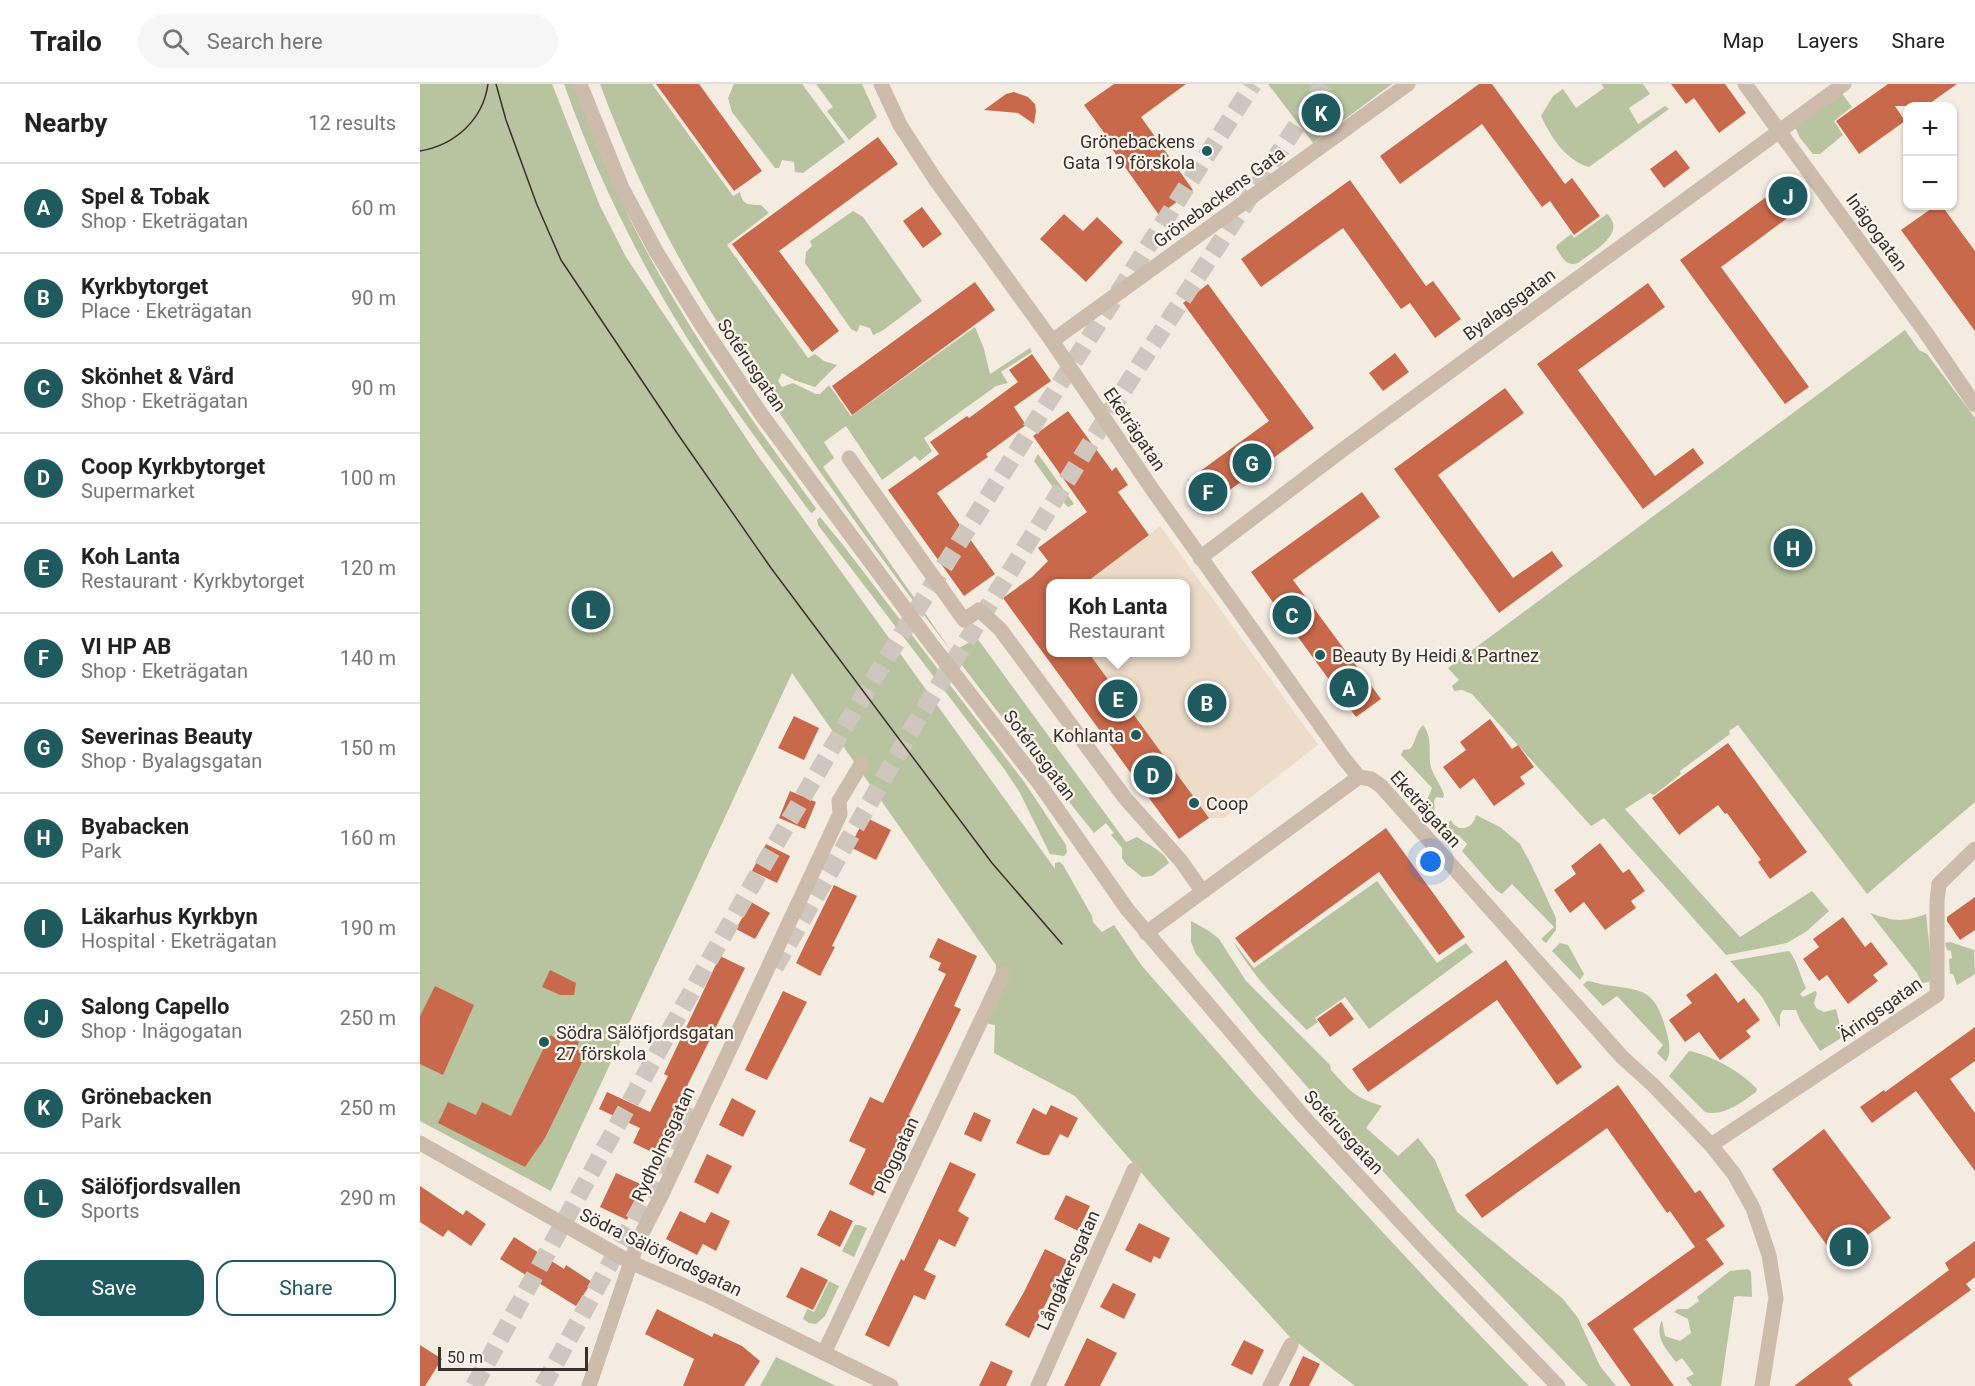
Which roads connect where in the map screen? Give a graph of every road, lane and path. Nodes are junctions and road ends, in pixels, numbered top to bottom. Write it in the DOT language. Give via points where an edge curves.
graph roads {
  1 [pos="580,84"];
  2 [pos="881,84"];
  3 [pos="1408,84"];
  4 [pos="1745,84"];
  5 [pos="1844,84"];
  6 [pos="1779,132"];
  7 [pos="1052,341"];
  8 [pos="1975,405"];
  9 [pos="849,458"];
  10 [pos="1200,558"];
  11 [pos="862,763"];
  12 [pos="1359,777"];
  13 [pos="1975,849"];
  14 [pos="1202,891"];
  15 [pos="1146,933"];
  16 [pos="1004,974"];
  17 [pos="420,1143"];
  18 [pos="1711,1145"];
  19 [pos="1134,1170"];
  20 [pos="630,1262"];
  21 [pos="1291,1345"];
  22 [pos="824,1353"];
  23 [pos="589,1386"];
  24 [pos="891,1386"];
  25 [pos="1038,1386"];
  26 [pos="1270,1386"];
  27 [pos="1558,1386"];
  28 [pos="1762,1386"];
  1 -- 15 [label="street, Sotérusgatan" via="622,188 657,253 761,414 1041,786"];
  2 -- 7 [label="street, Eketrägatan" via="900,125 934,179"];
  3 -- 7 [label="street, Grönebackens Gata"];
  4 -- 6 [label="street, Inägogatan"];
  5 -- 6 [label="street, Byalagsgatan"];
  6 -- 8 [label="street, Inägogatan"];
  6 -- 10 [label="street, Byalagsgatan"];
  7 -- 10 [label="street, Eketrägatan"];
  9 -- 14 [label="street" via="964,620 979,610 1000,629 1125,798"];
  10 -- 12 [label="street, Eketrägatan"];
  11 -- 20 [label="street, Rydholmsgatan" via="838,801 840,814"];
  12 -- 14 [label="street"];
  12 -- 18 [label="street, Eketrägatan" via="1371,778 1381,786 1622,1057"];
  13 -- 18 [label="street, Äringsgatan" via="1939,884 1937,995"];
  14 -- 15 [label="street"];
  15 -- 27 [label="street, Sotérusgatan" via="1302,1115"];
  16 -- 22 [label="street, Ploggatan"];
  17 -- 20 [label="street, Södra Sälöfjordsgatan"];
  18 -- 28 [label="street, Eketrägatan" via="1734,1174 1753,1208 1769,1255 1776,1298"];
  19 -- 25 [label="street, Långåkersgatan"];
  20 -- 22 [label="street, Södra Sälöfjordsgatan"];
  20 -- 23 [label="street, Rydholmsgatan"];
  21 -- 26 [label="street"];
  22 -- 24 [label="street, Södra Sälöfjordsgatan"];
}
